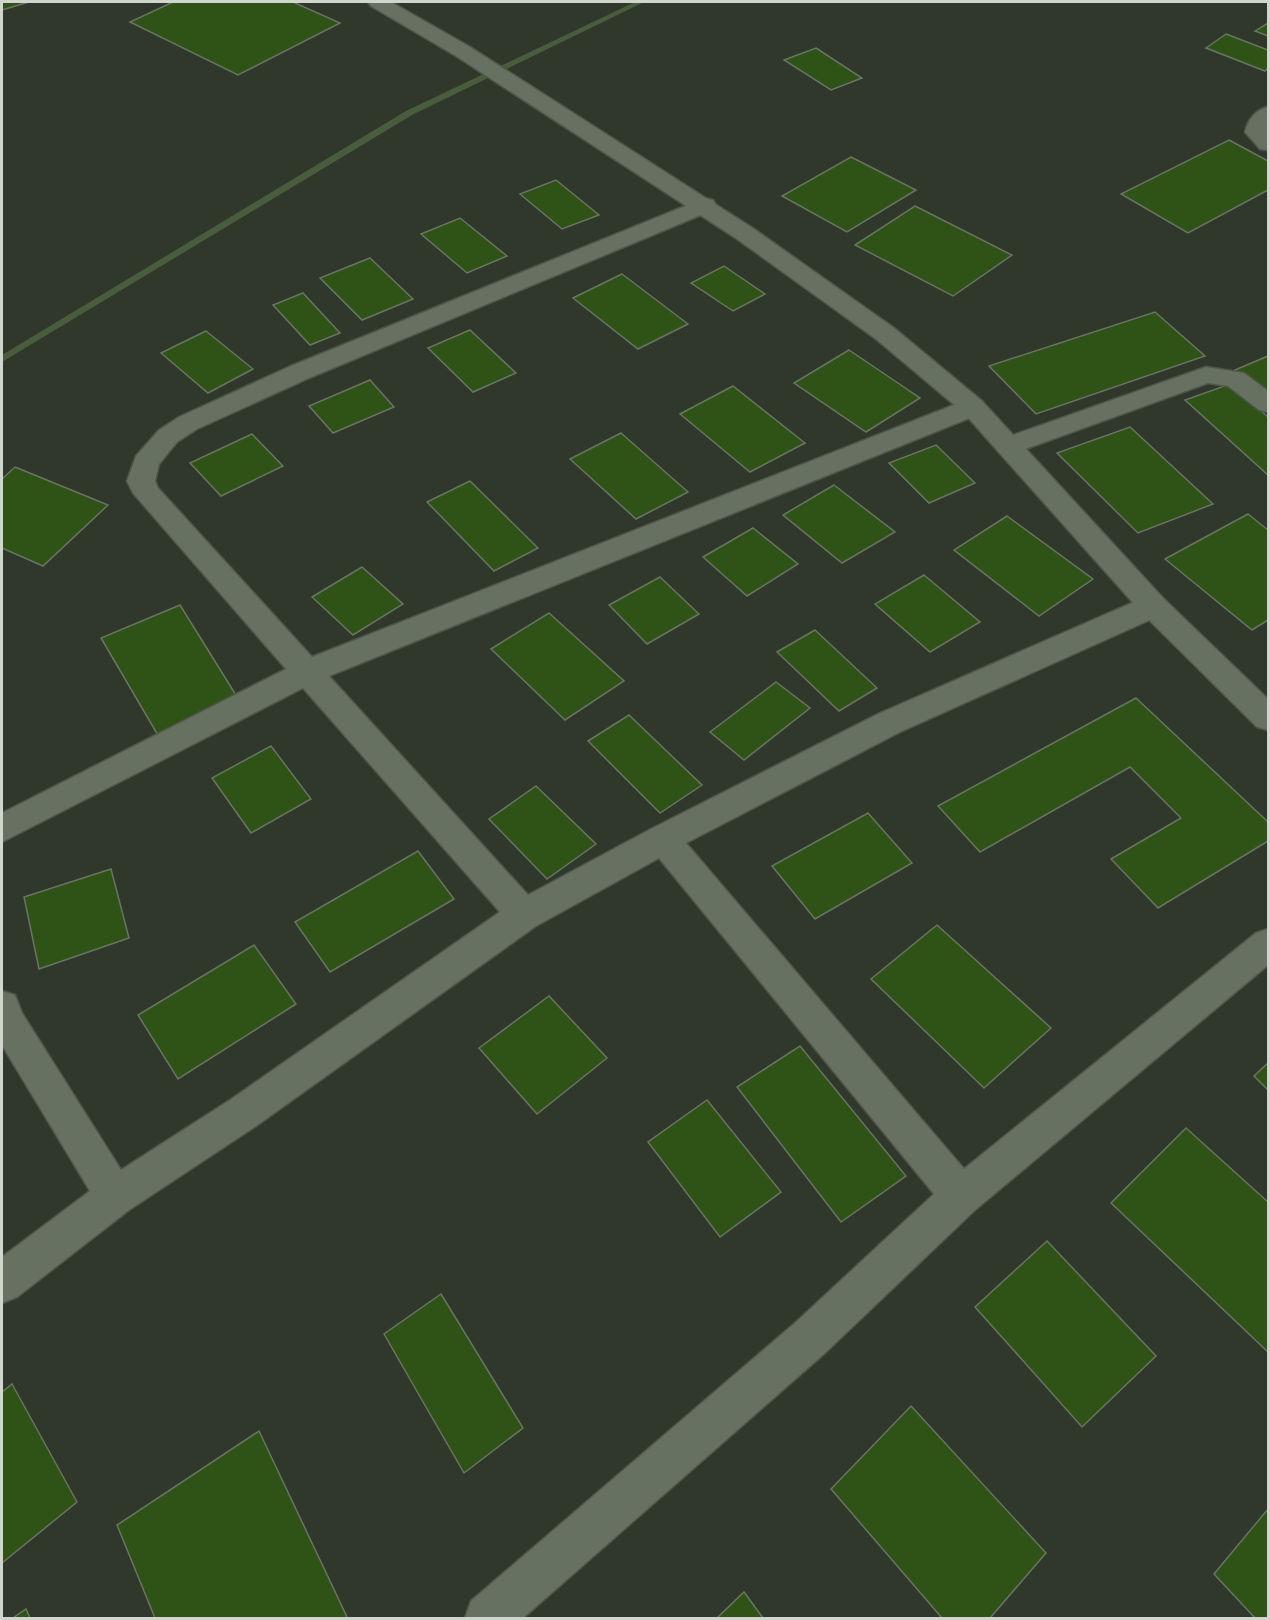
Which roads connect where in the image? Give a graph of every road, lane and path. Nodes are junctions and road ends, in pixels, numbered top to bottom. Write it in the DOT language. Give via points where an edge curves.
graph roads {
  1 [pos="378,2"];
  2 [pos="1269,113"];
  3 [pos="1269,144"];
  4 [pos="705,205"];
  5 [pos="1269,404"];
  6 [pos="973,407"];
  7 [pos="1008,446"];
  8 [pos="1153,606"];
  9 [pos="306,672"];
  10 [pos="1269,718"];
  11 [pos="2,828"];
  12 [pos="663,839"];
  13 [pos="524,915"];
  14 [pos="1269,944"];
  15 [pos="2,1007"];
  16 [pos="115,1196"];
  17 [pos="961,1197"];
  18 [pos="2,1282"];
  19 [pos="488,1618"];
  1 -- 4 [label="street" via="452,43"];
  2 -- 3 [label="street" via="1258,123 1256,132"];
  4 -- 6 [label="street" via="840,298"];
  4 -- 9 [label="street" via="300,372 188,423 153,452 142,470 141,481 147,493"];
  5 -- 7 [label="street" via="1235,379 1206,375"];
  6 -- 7 [label="street"];
  6 -- 9 [label="street"];
  7 -- 8 [label="street"];
  8 -- 10 [label="street"];
  8 -- 12 [label="street" via="889,723"];
  9 -- 11 [label="street"];
  9 -- 13 [label="street"];
  12 -- 13 [label="street"];
  12 -- 17 [label="street"];
  13 -- 16 [label="street" via="243,1113"];
  14 -- 17 [label="street"];
  15 -- 16 [label="street"];
  16 -- 18 [label="street"];
  17 -- 19 [label="street" via="810,1338"];
}
